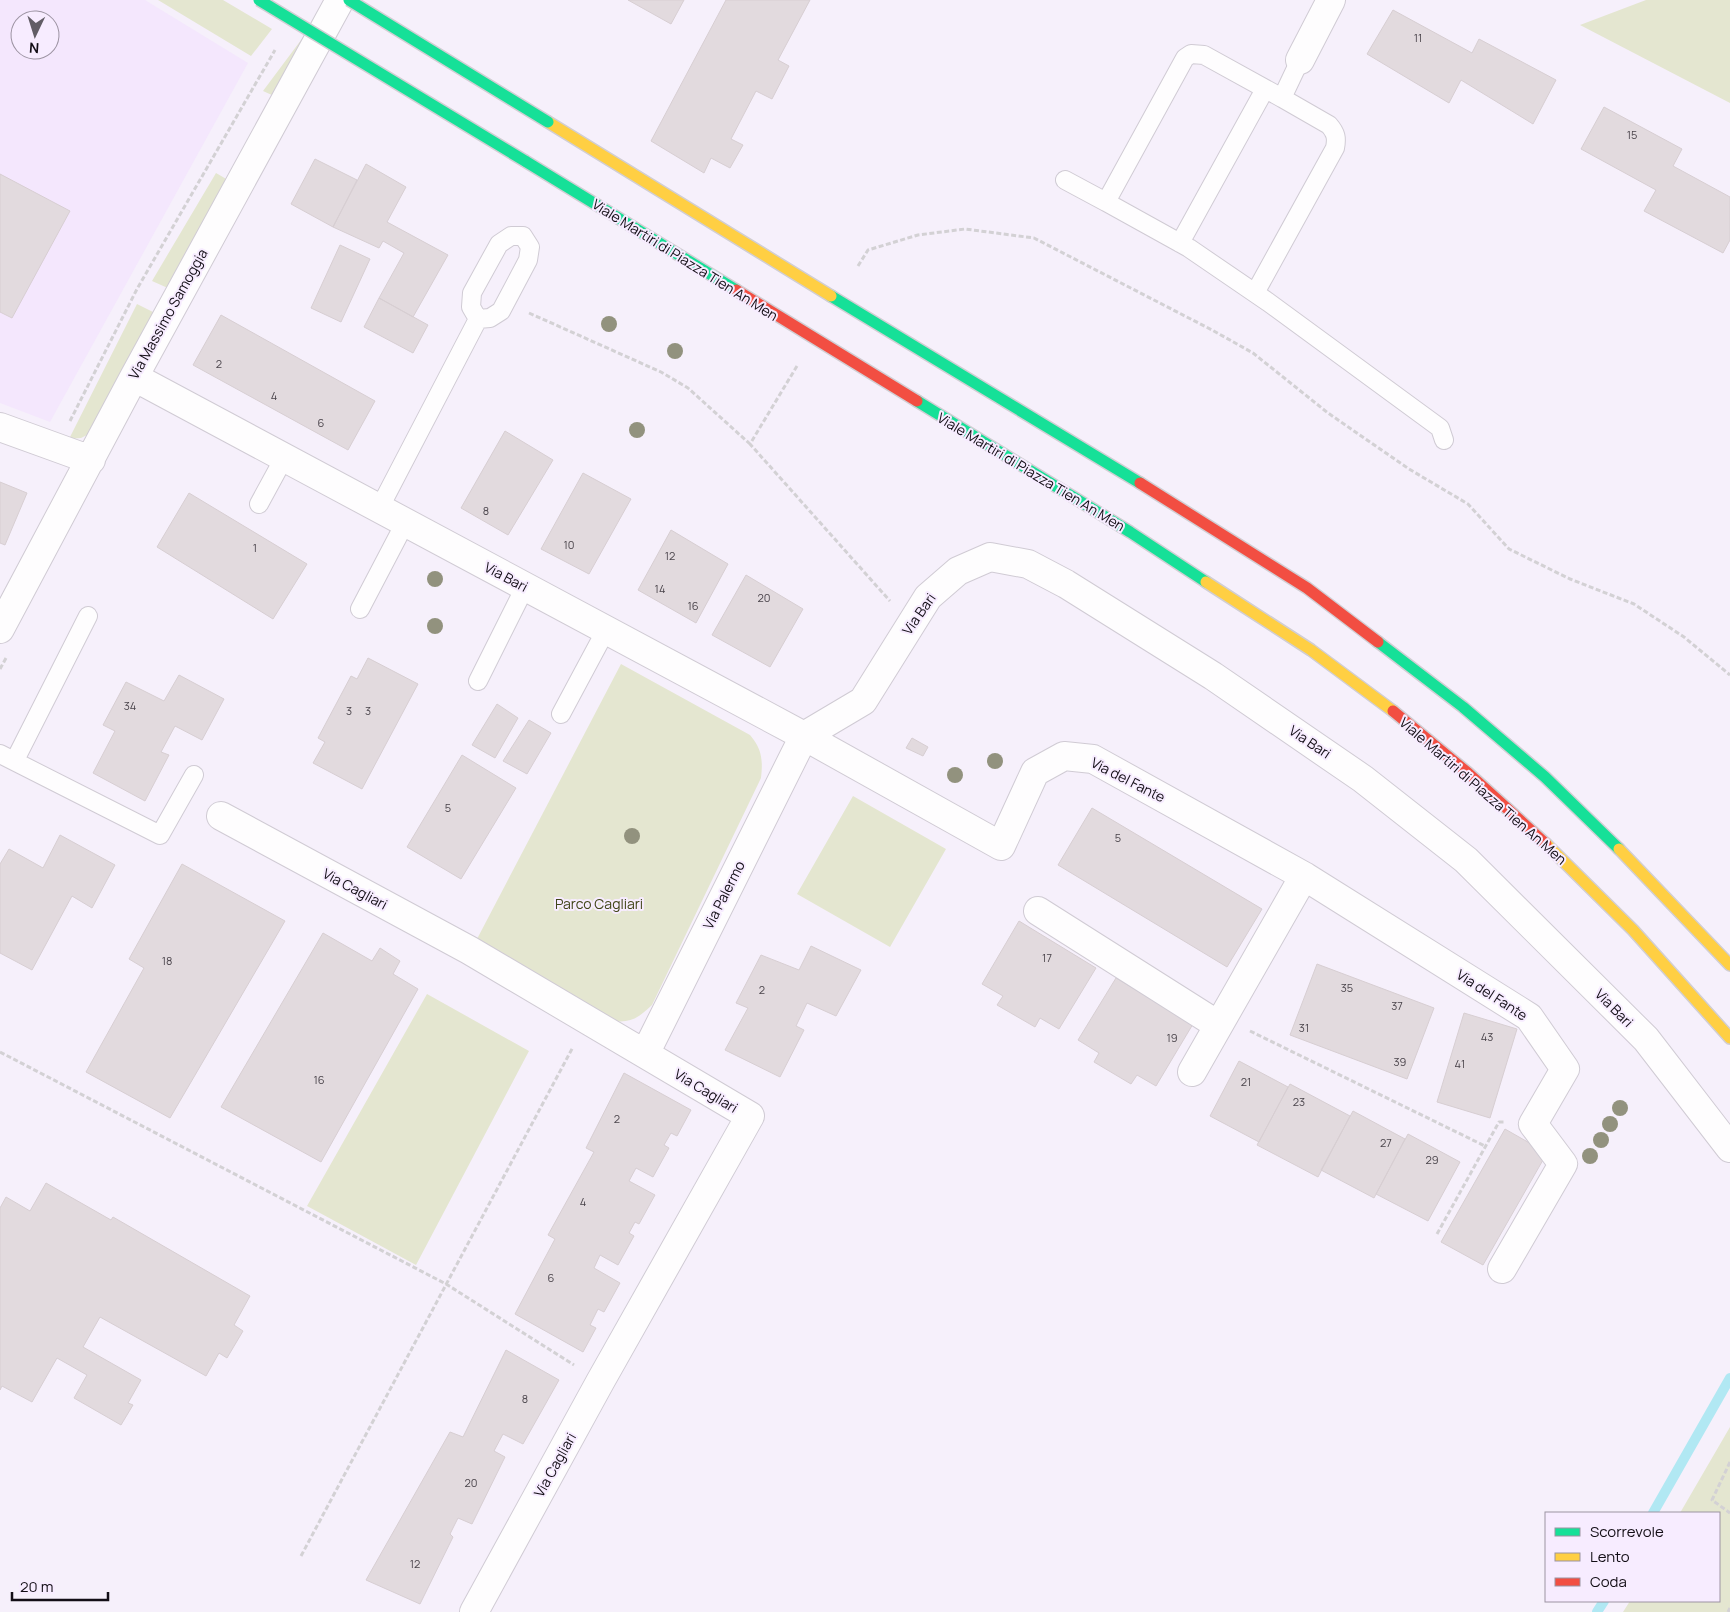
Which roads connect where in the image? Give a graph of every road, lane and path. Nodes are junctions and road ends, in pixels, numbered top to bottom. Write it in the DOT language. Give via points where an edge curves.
graph roads {
  1 [pos="259,0"];
  2 [pos="340,0"];
  3 [pos="349,0"];
  4 [pos="1330,0"];
  5 [pos="280,42"];
  6 [pos="1300,60"];
  7 [pos="1265,89"];
  8 [pos="1282,98"];
  9 [pos="1065,180"];
  10 [pos="1106,202"];
  11 [pos="1180,243"];
  12 [pos="858,266"];
  13 [pos="1255,293"];
  14 [pos="505,303"];
  15 [pos="478,319"];
  16 [pos="798,366"];
  17 [pos="134,377"];
  18 [pos="0,427"];
  19 [pos="1444,440"];
  20 [pos="750,444"];
  21 [pos="56,448"];
  22 [pos="284,458"];
  23 [pos="91,460"];
  24 [pos="259,504"];
  25 [pos="379,509"];
  26 [pos="405,523"];
  27 [pos="525,587"];
  28 [pos="360,609"];
  29 [pos="88,616"];
  30 [pos="910,624"];
  31 [pos="0,629"];
  32 [pos="606,630"];
  33 [pos="1730,675"];
  34 [pos="478,681"];
  35 [pos="561,714"];
  36 [pos="804,736"];
  37 [pos="7,757"];
  38 [pos="194,775"];
  39 [pos="221,816"];
  40 [pos="1304,876"];
  41 [pos="1038,911"];
  42 [pos="1730,965"];
  43 [pos="587,1020"];
  44 [pos="1220,1021"];
  45 [pos="1730,1038"];
  46 [pos="0,1052"];
  47 [pos="645,1054"];
  48 [pos="1192,1072"];
  49 [pos="1533,1124"];
  50 [pos="1485,1146"];
  51 [pos="1730,1148"];
  52 [pos="1437,1234"];
  53 [pos="1502,1269"];
  54 [pos="446,1284"];
  55 [pos="600,1382"];
  56 [pos="1730,1462"];
  57 [pos="1730,1513"];
  58 [pos="301,1556"];
  59 [pos="1730,1608"];
  60 [pos="474,1612"];
  61 [pos="1728,1612"];
  1 -- 45 [label="highway, Viale Martiri di Piazza Tien An Men, bridge" via="1130,532 1311,650 1468,773 1551,849 1633,930"];
  2 -- 17 [label="street, Via Massimo Samoggia"];
  3 -- 42 [label="highway, bridge" via="737,240 1062,434 1307,588 1463,707 1545,778 1641,871"];
  4 -- 6 [label="street"];
  5 -- 21 [label="path" via="137,289"];
  6 -- 8 [label="lane"];
  7 -- 8 [label="lane"];
  7 -- 10 [label="lane" via="1204,55 1191,54 1185,58"];
  7 -- 11 [label="lane"];
  8 -- 13 [label="lane" via="1329,125 1334,131 1335,148"];
  9 -- 10 [label="lane"];
  10 -- 11 [label="lane"];
  11 -- 13 [label="lane"];
  12 -- 33 [label="path" via="868,250 918,235 965,230 1034,238 1253,353 1328,413 1409,469 1468,504 1509,549 1570,579 1634,604 1684,637"];
  13 -- 19 [label="lane" via="1440,428"];
  14 -- 15 [label="lane" via="496,315"];
  14 -- 15 [label="lane" via="528,260 530,247 523,236 511,236 499,244 472,293 472,307"];
  14 -- 20 [label="path" via="681,384"];
  15 -- 25 [label="lane"];
  16 -- 20 [label="path"];
  17 -- 22 [label="street, Via Bari"];
  17 -- 23 [label="street, Via Massimo Samoggia"];
  18 -- 21 [label="street"];
  20 -- 30 [label="path"];
  21 -- 23 [label="street"];
  22 -- 24 [label="lane"];
  22 -- 25 [label="street, Via Bari"];
  23 -- 31 [label="street, Via Massimo Samoggia"];
  25 -- 26 [label="street, Via Bari"];
  26 -- 27 [label="street, Via Bari"];
  26 -- 28 [label="lane"];
  27 -- 32 [label="street, Via Bari"];
  27 -- 34 [label="lane"];
  29 -- 37 [label="lane"];
  30 -- 36 [label="street, Via Bari" via="862,701"];
  30 -- 51 [label="street, Via Bari" via="928,597 958,571 990,558 1028,564 1213,676 1363,779 1466,860 1646,1039"];
  32 -- 35 [label="lane"];
  32 -- 36 [label="street, Via Bari"];
  36 -- 40 [label="street, Via del Fante" via="1002,846 1035,772 1064,756 1094,759"];
  36 -- 47 [label="street, Via Palermo"];
  37 -- 38 [label="lane" via="160,836"];
  39 -- 43 [label="street, Via Cagliari" via="469,950"];
  40 -- 44 [label="street"];
  40 -- 49 [label="street, Via del Fante" via="1529,1017 1566,1069"];
  41 -- 44 [label="street"];
  43 -- 47 [label="street, Via Cagliari"];
  43 -- 54 [label="path"];
  44 -- 48 [label="street"];
  44 -- 50 [label="path"];
  46 -- 54 [label="path"];
  47 -- 55 [label="street, Via Cagliari" via="750,1116"];
  49 -- 50 [label="path" via="1498,1122"];
  49 -- 53 [label="street" via="1564,1164"];
  50 -- 52 [label="path"];
  54 -- 55 [label="path"];
  54 -- 58 [label="path"];
  55 -- 60 [label="street, Via Cagliari"];
  56 -- 57 [label="path" via="1712,1500"];
  59 -- 61 [label="path"];
}
